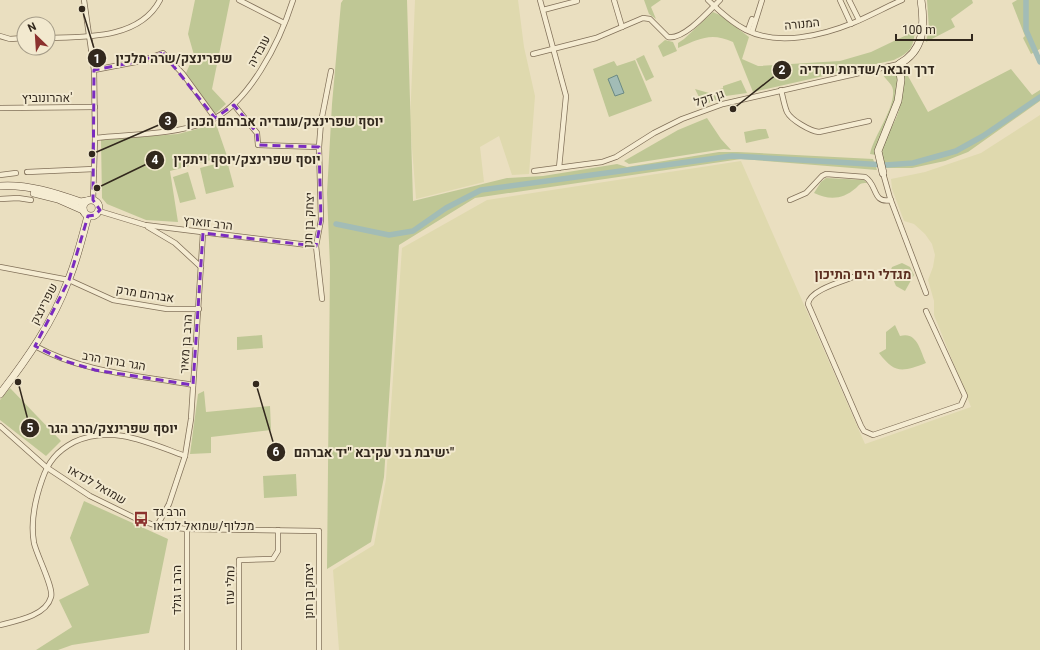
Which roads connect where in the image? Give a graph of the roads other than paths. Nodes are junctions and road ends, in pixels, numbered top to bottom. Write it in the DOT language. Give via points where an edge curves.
graph roads {
  1 [pos="84,0"];
  2 [pos="160,0"];
  3 [pos="239,0"];
  4 [pos="293,0"];
  5 [pos="540,0"];
  6 [pos="614,0"];
  7 [pos="708,0"];
  8 [pos="720,0"];
  9 [pos="762,0"];
  10 [pos="840,0"];
  11 [pos="849,0"];
  12 [pos="902,0"];
  13 [pos="921,0"];
  14 [pos="577,1"];
  15 [pos="714,6"];
  16 [pos="543,10"];
  17 [pos="752,19"];
  18 [pos="859,20"];
  19 [pos="284,23"];
  20 [pos="851,24"];
  21 [pos="622,27"];
  22 [pos="750,31"];
  23 [pos="0,36"];
  24 [pos="89,37"];
  25 [pos="56,38"];
  26 [pos="16,39"];
  27 [pos="553,49"];
  28 [pos="533,54"];
  29 [pos="899,64"];
  30 [pos="94,70"];
  31 [pos="331,71"];
  32 [pos="781,90"];
  33 [pos="234,105"];
  34 [pos="94,107"];
  35 [pos="0,108"];
  36 [pos="216,118"];
  37 [pos="869,121"];
  38 [pos="95,138"];
  39 [pos="319,147"];
  40 [pos="559,168"];
  41 [pos="94,169"];
  42 [pos="534,171"];
  43 [pos="27,172"];
  44 [pos="16,173"];
  45 [pos="883,173"];
  46 [pos="0,174"];
  47 [pos="0,186"];
  48 [pos="0,190"];
  49 [pos="0,199"];
  50 [pos="32,200"];
  51 [pos="90,200"];
  52 [pos="790,200"];
  53 [pos="891,200"];
  54 [pos="99,211"];
  55 [pos="86,213"];
  56 [pos="145,225"];
  57 [pos="203,233"];
  58 [pos="316,246"];
  59 [pos="0,267"];
  60 [pos="202,267"];
  61 [pos="856,276"];
  62 [pos="68,280"];
  63 [pos="926,293"];
  64 [pos="322,299"];
  65 [pos="199,310"];
  66 [pos="926,311"];
  67 [pos="35,346"];
  68 [pos="193,385"];
  69 [pos="0,394"];
  70 [pos="0,426"];
  71 [pos="185,456"];
  72 [pos="46,467"];
  73 [pos="157,526"];
  74 [pos="187,529"];
  75 [pos="278,530"];
  76 [pos="319,531"];
  77 [pos="0,626"];
  78 [pos="187,650"];
  79 [pos="239,650"];
  80 [pos="319,650"];
  1 -- 24 [label="street"];
  2 -- 24 [label="street" via="144,20 125,28"];
  3 -- 19 [label="street"];
  4 -- 19 [label="street, עובדיה"];
  5 -- 16 [label="street"];
  6 -- 21 [label="street"];
  7 -- 15 [label="street, המנורה"];
  8 -- 15 [label="street"];
  9 -- 22 [label="street"];
  10 -- 20 [label="street"];
  11 -- 18 [label="street"];
  12 -- 18 [label="street, המנורה"];
  13 -- 29 [label="street" via="923,21 920,41 914,53"];
  14 -- 16 [label="street"];
  15 -- 21 [label="street" via="687,31 672,38 664,34 648,18"];
  15 -- 22 [label="street, המנורה"];
  16 -- 27 [label="street"];
  17 -- 22 [label="street"];
  18 -- 20 [label="street, המנורה"];
  19 -- 33 [label="street, עובדיה" via="270,55"];
  20 -- 22 [label="street, המנורה" via="800,37 777,37"];
  21 -- 27 [label="street" via="596,38"];
  23 -- 26 [label="street"];
  24 -- 25 [label="street"];
  24 -- 30 [label="street"];
  27 -- 28 [label="street"];
  27 -- 40 [label="street" via="566,96"];
  29 -- 32 [label="street, גן דקל"];
  29 -- 45 [label="street" via="901,80 898,101 878,151"];
  30 -- 34 [label="street"];
  30 -- 36 [label="street" via="141,62 163,53 183,74"];
  31 -- 39 [label="street, יצחק בן חנן"];
  32 -- 37 [label="street" via="789,115 814,131"];
  32 -- 40 [label="street, גן דקל" via="690,115 654,133 616,157 602,162"];
  33 -- 36 [label="street, עובדיה"];
  33 -- 39 [label="street" via="257,134 258,145"];
  34 -- 35 [label="street, אהרונוביץ'"];
  34 -- 38 [label="street"];
  36 -- 38 [label="street, עובדיה" via="176,130"];
  38 -- 41 [label="street"];
  39 -- 58 [label="street, יצחק בן חנן" via="321,220"];
  40 -- 42 [label="street, גן דקל"];
  41 -- 43 [label="street"];
  41 -- 51 [label="street"];
  44 -- 46 [label="street"];
  45 -- 53 [label="street"];
  47 -- 51 [label="street" via="17,185 81,202"];
  48 -- 55 [label="street" via="17,190 58,199"];
  49 -- 50 [label="street"];
  51 -- 54 [label="street" via="98,203"];
  51 -- 55 [label="street" via="83,205"];
  52 -- 53 [label="street" via="806,193 826,174 865,177 873,185 880,200"];
  53 -- 63 [label="street"];
  54 -- 55 [label="street" via="95,215"];
  54 -- 56 [label="street, הרב זוארץ"];
  55 -- 62 [label="street, שפרינצק"];
  56 -- 57 [label="street, הרב זוארץ"];
  56 -- 60 [label="street" via="175,243"];
  57 -- 58 [label="street, הרב זוארץ"];
  57 -- 60 [label="street, הרב בן מאיר"];
  58 -- 64 [label="street, יצחק בן חנן"];
  59 -- 62 [label="street, אברהם מרק"];
  60 -- 65 [label="street, הרב בן מאיר"];
  61 -- 66 [label="street" via="815,292 808,300 808,304 861,426 868,434 873,435 961,405 964,401 965,396"];
  62 -- 65 [label="street, אברהם מרק" via="113,300 167,309"];
  62 -- 67 [label="street, שפרינצק"];
  65 -- 68 [label="street, הרב בן מאיר"];
  67 -- 68 [label="street, הגר ברוך הרב" via="65,361 95,370"];
  67 -- 69 [label="street, שפרינצק"];
  68 -- 71 [label="street, הרב בן מאיר"];
  70 -- 72 [label="street, שמואל לנדאו"];
  71 -- 72 [label="street" via="134,438 116,434 97,434 70,444"];
  71 -- 73 [label="street, הרב בן מאיר" via="169,504"];
  72 -- 73 [label="street, שמואל לנדאו" via="90,496"];
  72 -- 77 [label="street" via="35,500 33,520 38,559 52,589 51,598 44,609"];
  73 -- 74 [label="street, שמואל לנדאו"];
  74 -- 75 [label="street, שמואל לנדאו"];
  74 -- 78 [label="street, הרב ז גולד"];
  75 -- 76 [label="street, שמואל לנדאו"];
  75 -- 79 [label="street, נחלי עוז" via="278,551 273,559 239,560"];
  76 -- 80 [label="street, יצחק בן חנן"];
}
